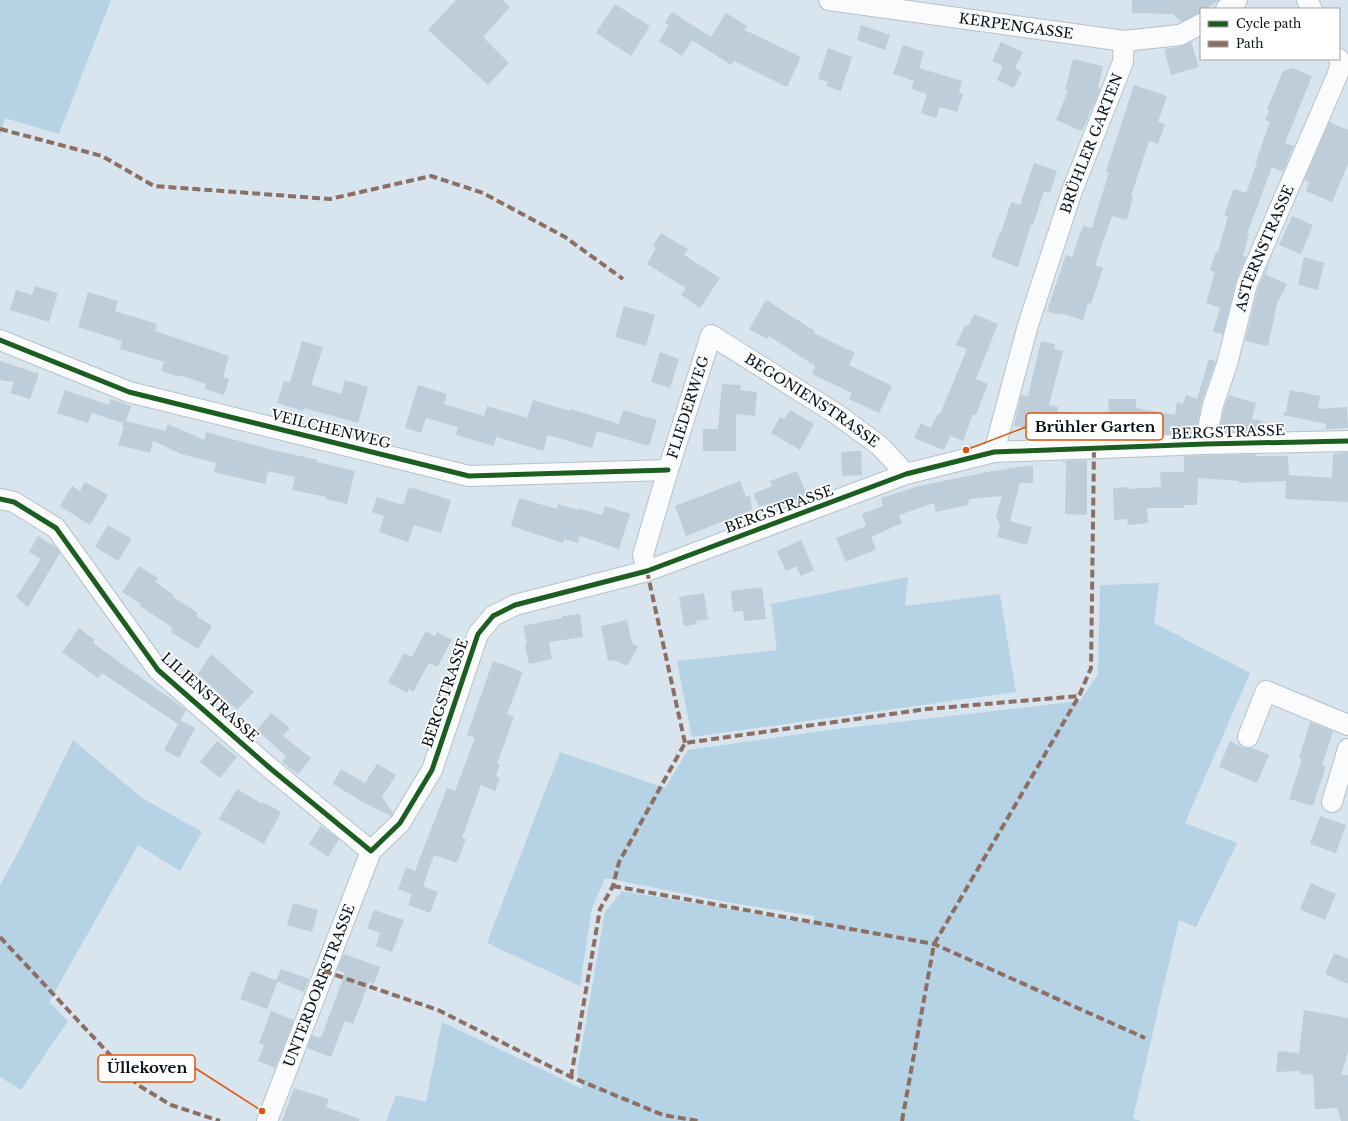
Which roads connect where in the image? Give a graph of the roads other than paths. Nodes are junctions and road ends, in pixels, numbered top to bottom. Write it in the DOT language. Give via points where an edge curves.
graph roads {
  1 [pos="829,0"];
  2 [pos="1237,0"];
  3 [pos="1227,8"];
  4 [pos="1200,25"];
  5 [pos="1124,41"];
  6 [pos="1339,60"];
  7 [pos="711,336"];
  8 [pos="0,340"];
  9 [pos="1348,441"];
  10 [pos="1205,444"];
  11 [pos="994,452"];
  12 [pos="668,470"];
  13 [pos="906,474"];
  14 [pos="0,499"];
  15 [pos="647,571"];
  16 [pos="1348,725"];
  17 [pos="1248,737"];
  18 [pos="1348,749"];
  19 [pos="1332,802"];
  20 [pos="371,851"];
  21 [pos="267,1121"];
  1 -- 5 [label="street, KERPENGASSE"];
  2 -- 3 [label="street"];
  4 -- 5 [label="street, KERPENGASSE" via="1180,35"];
  5 -- 11 [label="street, BRÜHLER GARTEN" via="1123,62 1072,191 1028,326"];
  6 -- 10 [label="street, ASTERNSTRASSE" via="1341,64 1337,76 1246,284 1227,364 1213,404"];
  7 -- 12 [label="street, FLIEDERWEG"];
  7 -- 13 [label="street, BEGONIENSTRASSE" via="838,415 880,446"];
  8 -- 12 [label="street, VEILCHENWEG" via="129,392 469,476"];
  9 -- 10 [label="street, BERGSTRASSE"];
  10 -- 11 [label="street, BERGSTRASSE"];
  11 -- 13 [label="street, BERGSTRASSE"];
  12 -- 15 [label="street, FLIEDERWEG" via="643,555"];
  13 -- 15 [label="street, BERGSTRASSE"];
  14 -- 20 [label="street, LILIENSTRASSE" via="14,502 56,528 158,670 271,769"];
  15 -- 20 [label="street, BERGSTRASSE" via="515,605 494,616 478,634 432,770 400,823"];
  16 -- 17 [label="street" via="1266,691"];
  18 -- 19 [label="street"];
  20 -- 21 [label="street, UNTERDORFSTRASSE"];
}
